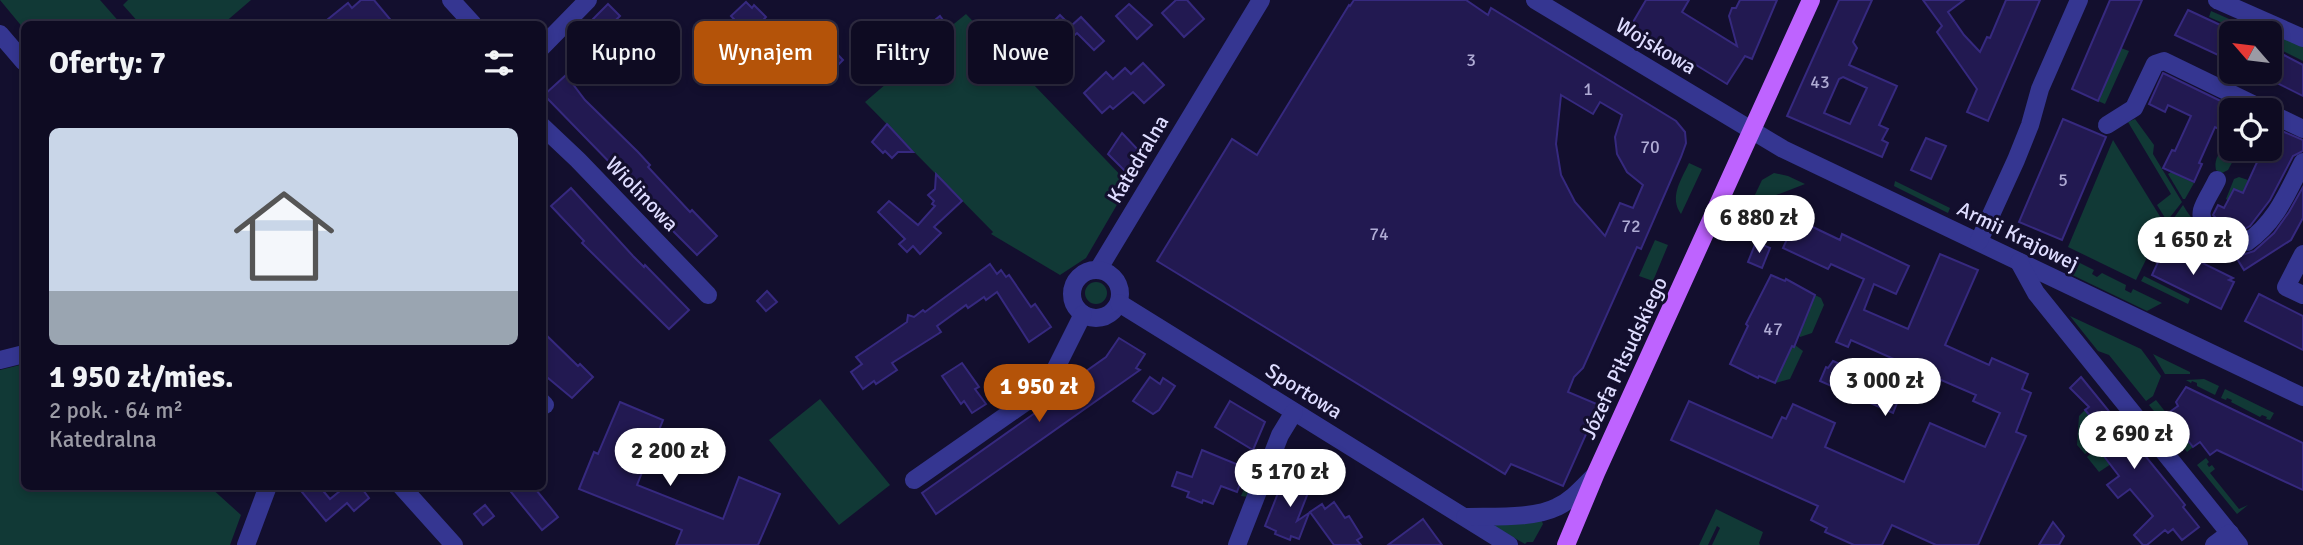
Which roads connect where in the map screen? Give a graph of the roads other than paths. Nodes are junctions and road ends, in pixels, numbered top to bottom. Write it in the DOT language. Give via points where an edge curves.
graph roads {
  1 [pos="451,0"];
  2 [pos="588,0"];
  3 [pos="1261,0"];
  4 [pos="1535,0"];
  5 [pos="1811,0"];
  6 [pos="2079,0"];
  7 [pos="2217,0"];
  8 [pos="470,21"];
  9 [pos="0,34"];
  10 [pos="2303,38"];
  11 [pos="546,43"];
  12 [pos="21,58"];
  13 [pos="2240,98"];
  14 [pos="2282,119"];
  15 [pos="2107,125"];
  16 [pos="2303,129"];
  17 [pos="546,130"];
  18 [pos="1753,130"];
  19 [pos="2303,162"];
  20 [pos="2217,180"];
  21 [pos="1979,242"];
  22 [pos="2303,254"];
  23 [pos="2018,262"];
  24 [pos="1098,270"];
  25 [pos="708,295"];
  26 [pos="2303,295"];
  27 [pos="1119,303"];
  28 [pos="1083,314"];
  29 [pos="21,355"];
  30 [pos="0,360"];
  31 [pos="2303,397"];
  32 [pos="1294,411"];
  33 [pos="1596,473"];
  34 [pos="914,480"];
  35 [pos="267,490"];
  36 [pos="405,490"];
  37 [pos="1465,517"];
  38 [pos="2235,539"];
  39 [pos="246,545"];
  40 [pos="454,545"];
  41 [pos="1237,545"];
  42 [pos="1509,545"];
  43 [pos="1566,545"];
  44 [pos="2214,545"];
  1 -- 8 [label="street"];
  2 -- 11 [label="street"];
  3 -- 24 [label="street, Katedralna"];
  4 -- 18 [label="street, Wojskowa"];
  5 -- 18 [label="main road, Józefa Piłsudskiego"];
  6 -- 21 [label="street"];
  7 -- 10 [label="street"];
  9 -- 12 [label="street"];
  13 -- 15 [label="street" via="2164,61 2155,64 2134,108"];
  14 -- 16 [label="street"];
  17 -- 25 [label="street, Wiolinowa"];
  18 -- 21 [label="street, Armii Krajowej" via="1783,149"];
  18 -- 33 [label="main road, Józefa Piłsudskiego"];
  19 -- 20 [label="street" via="2276,214 2246,243 2220,237 2204,220 2202,210"];
  21 -- 23 [label="street, Armii Krajowej"];
  22 -- 26 [label="street" via="2286,287"];
  23 -- 31 [label="street, Armii Krajowej"];
  23 -- 38 [label="street" via="2036,293"];
  24 -- 27 [label="street" via="1117,281"];
  24 -- 28 [label="street" via="1085,272 1073,285 1074,302"];
  27 -- 28 [label="street" via="1103,317"];
  27 -- 32 [label="street, Sportowa"];
  28 -- 34 [label="street" via="1052,376 1037,394"];
  29 -- 30 [label="street"];
  32 -- 37 [label="street, Sportowa"];
  32 -- 41 [label="street"];
  33 -- 37 [label="street" via="1578,493 1553,509"];
  33 -- 43 [label="main road, Józefa Piłsudskiego"];
  35 -- 39 [label="street"];
  36 -- 40 [label="street"];
  37 -- 42 [label="street, Sportowa"];
  38 -- 44 [label="street"];
}
